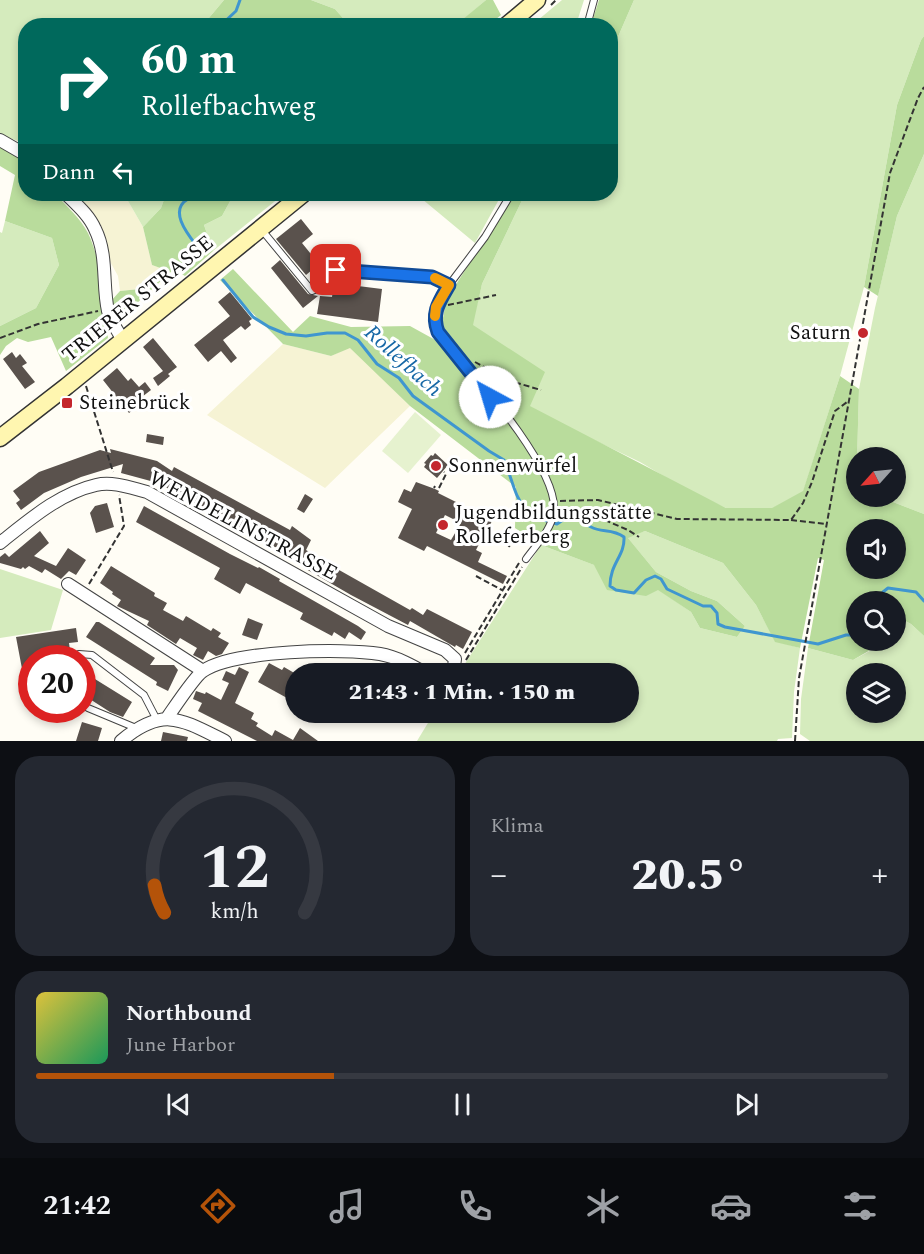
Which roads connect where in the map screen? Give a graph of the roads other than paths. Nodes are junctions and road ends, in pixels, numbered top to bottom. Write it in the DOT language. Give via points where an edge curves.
graph roads {
  1 [pos="537,0"];
  2 [pos="594,0"];
  3 [pos="516,18"];
  4 [pos="589,18"];
  5 [pos="0,140"];
  6 [pos="18,150"];
  7 [pos="73,201"];
  8 [pos="294,201"];
  9 [pos="508,201"];
  10 [pos="261,228"];
  11 [pos="449,285"];
  12 [pos="123,340"];
  13 [pos="0,438"];
  14 [pos="0,543"];
  15 [pos="526,559"];
  16 [pos="68,584"];
  17 [pos="96,658"];
  18 [pos="408,663"];
  19 [pos="452,663"];
  20 [pos="203,671"];
  21 [pos="96,711"];
  22 [pos="162,719"];
  23 [pos="136,728"];
  24 [pos="121,741"];
  25 [pos="225,741"];
  1 -- 3 [label="main road"];
  2 -- 4 [label="lane"];
  5 -- 6 [label="street"];
  7 -- 12 [label="street" via="95,228 102,250 108,309"];
  8 -- 10 [label="main road, TRIERER STRASSE"];
  9 -- 11 [label="lane"];
  10 -- 11 [label="lane" via="312,291 327,285 336,270 432,277"];
  10 -- 12 [label="main road, TRIERER STRASSE"];
  11 -- 15 [label="lane" via="436,307 434,321 438,332 525,439 547,481 553,508 548,530"];
  12 -- 13 [label="main road, TRIERER STRASSE"];
  14 -- 19 [label="street, WENDELINSTRASSE" via="59,499 97,484 117,484 147,492 388,626 445,650"];
  16 -- 20 [label="street"];
  17 -- 22 [label="lane" via="144,695"];
  18 -- 20 [label="street" via="381,654 318,651 231,660"];
  20 -- 22 [label="street"];
  21 -- 23 [label="lane"];
  22 -- 23 [label="street"];
  22 -- 25 [label="street" via="185,722"];
  23 -- 24 [label="street"];
}
